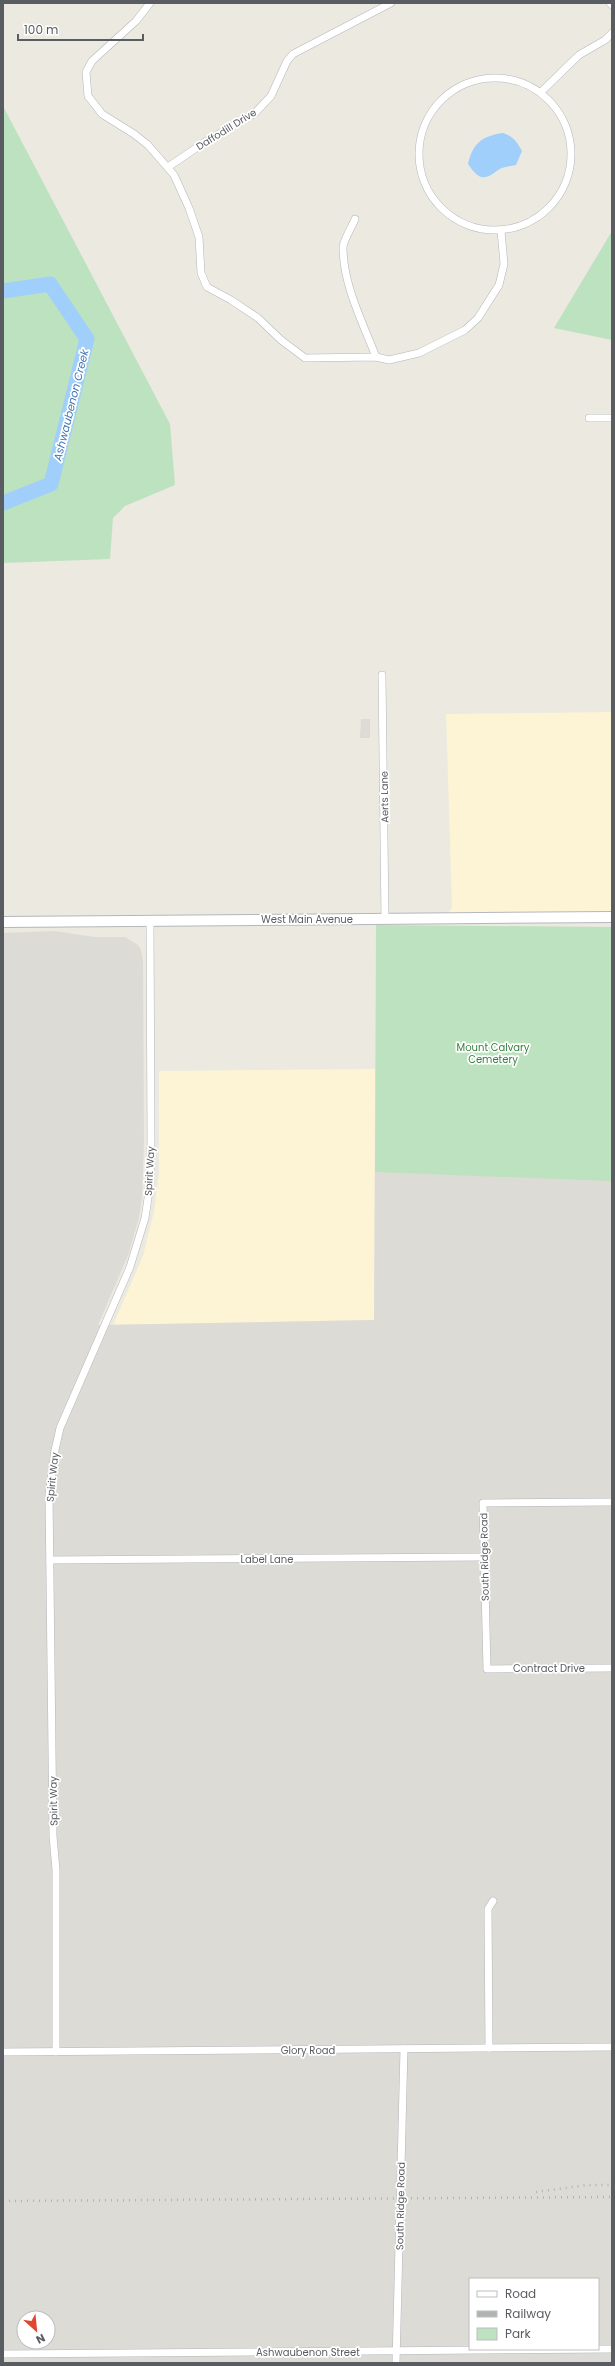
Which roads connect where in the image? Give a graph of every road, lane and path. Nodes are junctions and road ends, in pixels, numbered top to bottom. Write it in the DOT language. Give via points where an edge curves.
graph roads {
  1 [pos="150,3"];
  2 [pos="391,3"];
  3 [pos="612,33"];
  4 [pos="541,92"];
  5 [pos="168,167"];
  6 [pos="355,219"];
  7 [pos="501,231"];
  8 [pos="376,357"];
  9 [pos="589,418"];
  10 [pos="612,418"];
  11 [pos="382,675"];
  12 [pos="612,917"];
  13 [pos="385,919"];
  14 [pos="150,921"];
  15 [pos="5,922"];
  16 [pos="612,1502"];
  17 [pos="484,1557"];
  18 [pos="50,1560"];
  19 [pos="487,1668"];
  20 [pos="612,1668"];
  21 [pos="493,1901"];
  22 [pos="488,2048"];
  23 [pos="612,2048"];
  24 [pos="404,2049"];
  25 [pos="3,2052"];
  26 [pos="56,2052"];
  27 [pos="599,2349"];
  28 [pos="612,2349"];
  29 [pos="504,2350"];
  30 [pos="397,2351"];
  31 [pos="3,2354"];
  32 [pos="396,2363"];
  1 -- 5 [label="street" via="136,20 92,61 86,72 86,84 88,96 102,114 134,134"];
  2 -- 5 [label="street, Daffodill Drive" via="293,54 287,61 271,96 255,113"];
  3 -- 4 [label="street" via="579,55"];
  4 -- 7 [label="street" via="557,108 569,131 572,157 566,186 550,208 525,225"];
  4 -- 7 [label="street" via="514,80 488,78 459,86 436,105 422,132 418,159 424,185 438,206 462,224 482,230"];
  5 -- 8 [label="street" via="183,194 199,237 201,273 206,287 258,318 305,358"];
  6 -- 8 [label="street" via="343,246 346,269 354,300"];
  7 -- 8 [label="street" via="504,264 499,285 478,318 465,330 419,352 389,360"];
  9 -- 10 [label="street"];
  11 -- 13 [label="street, Aerts Lane"];
  12 -- 13 [label="main road, West Main Avenue"];
  13 -- 14 [label="main road, West Main Avenue"];
  14 -- 15 [label="main road, West Main Avenue"];
  14 -- 18 [label="street, Spirit Way" via="150,1185 145,1218 130,1267 60,1428 50,1480"];
  16 -- 17 [label="street, South Ridge Road" via="483,1503"];
  17 -- 18 [label="street, Label Lane"];
  17 -- 19 [label="street, South Ridge Road"];
  18 -- 26 [label="street, Spirit Way" via="53,1836 56,1870"];
  19 -- 20 [label="street, Contract Drive"];
  21 -- 22 [label="street" via="488,1909"];
  22 -- 23 [label="street, Glory Road"];
  22 -- 24 [label="street, Glory Road"];
  24 -- 26 [label="street, Glory Road"];
  24 -- 30 [label="street, South Ridge Road"];
  25 -- 26 [label="street, Glory Road"];
  27 -- 28 [label="street, Ashwaubenon Street"];
  29 -- 30 [label="street, Ashwaubenon Street"];
  30 -- 31 [label="street, Ashwaubenon Street"];
  30 -- 32 [label="street, South Ridge Road"];
}
